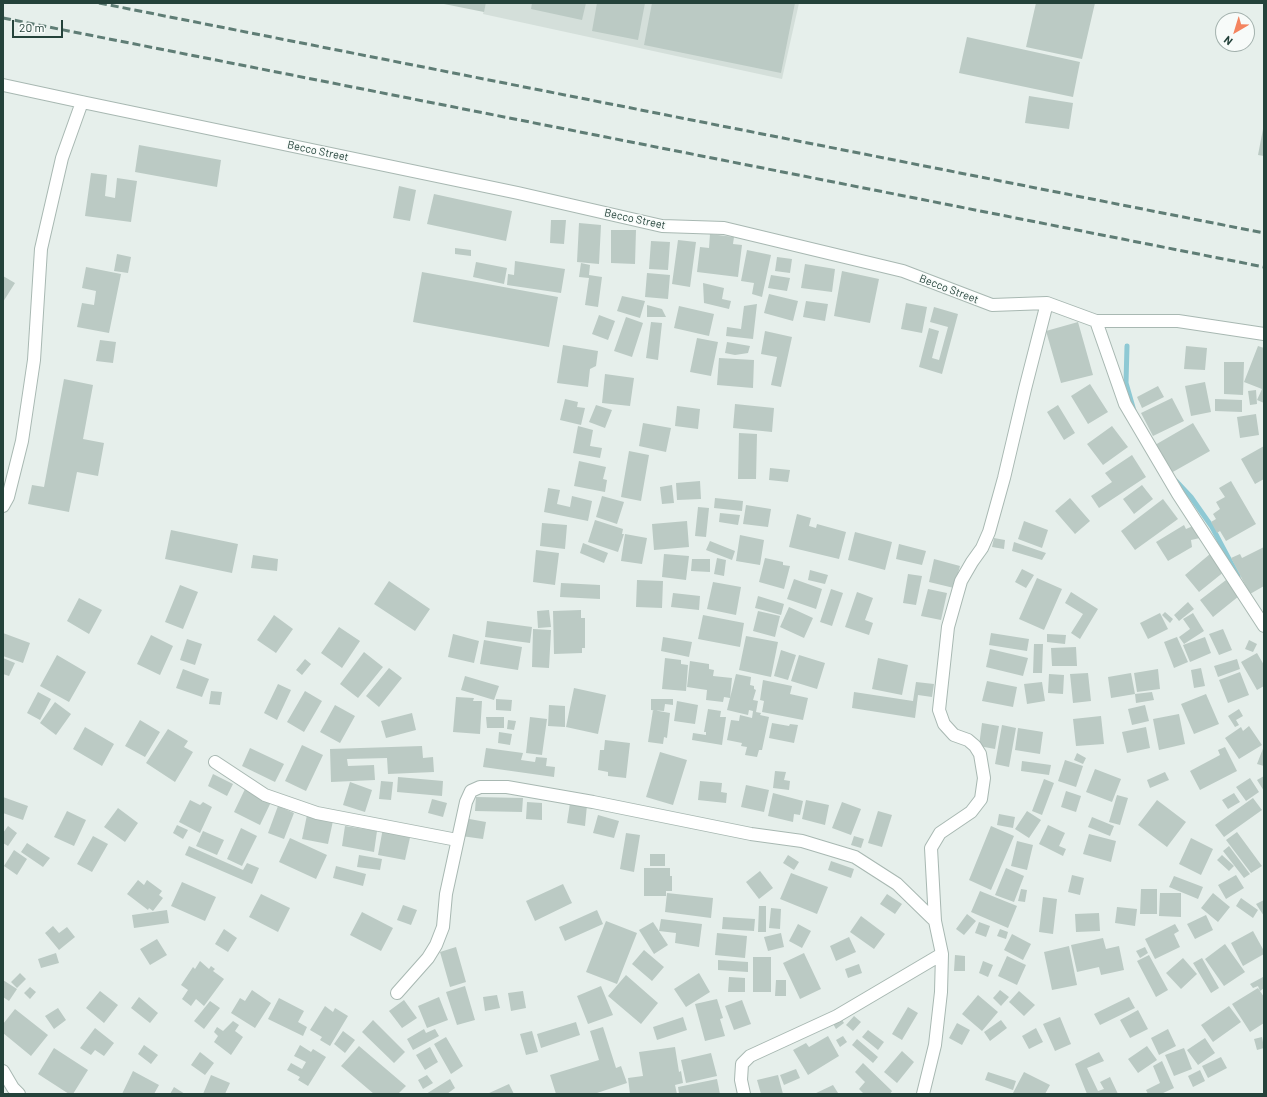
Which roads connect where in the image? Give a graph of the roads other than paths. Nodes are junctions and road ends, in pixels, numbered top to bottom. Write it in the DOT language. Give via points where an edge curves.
graph roads {
  1 [pos="3,85"];
  2 [pos="82,102"];
  3 [pos="1047,302"];
  4 [pos="1096,321"];
  5 [pos="1264,334"];
  6 [pos="3,506"];
  7 [pos="1264,626"];
  8 [pos="215,762"];
  9 [pos="457,840"];
  10 [pos="935,921"];
  11 [pos="942,954"];
  12 [pos="397,993"];
  13 [pos="3,1071"];
  14 [pos="19,1094"];
  15 [pos="744,1094"];
  16 [pos="923,1094"];
  1 -- 2 [label="street, Becco Street"];
  2 -- 3 [label="street, Becco Street" via="518,193 662,226 724,228 903,271 992,305"];
  2 -- 6 [label="street" via="62,158 41,249 34,360 23,434 8,497"];
  3 -- 4 [label="street, Becco Street"];
  3 -- 10 [label="street" via="989,532 961,581 948,627 939,710 944,724 954,735 968,740 975,746 980,754 984,778 980,799 971,812 940,833 931,848"];
  4 -- 5 [label="street, Becco Street" via="1178,321"];
  4 -- 7 [label="street" via="1124,404 1178,494"];
  8 -- 9 [label="street" via="265,794 317,813"];
  9 -- 10 [label="street" via="471,792 480,787 507,786 751,834 802,841 855,857 896,884"];
  9 -- 12 [label="street" via="446,894 443,927 436,945"];
  10 -- 11 [label="street"];
  11 -- 15 [label="street" via="837,1016 750,1056 742,1064 741,1080"];
  11 -- 16 [label="street" via="936,1046"];
  13 -- 14 [label="street"];
}
